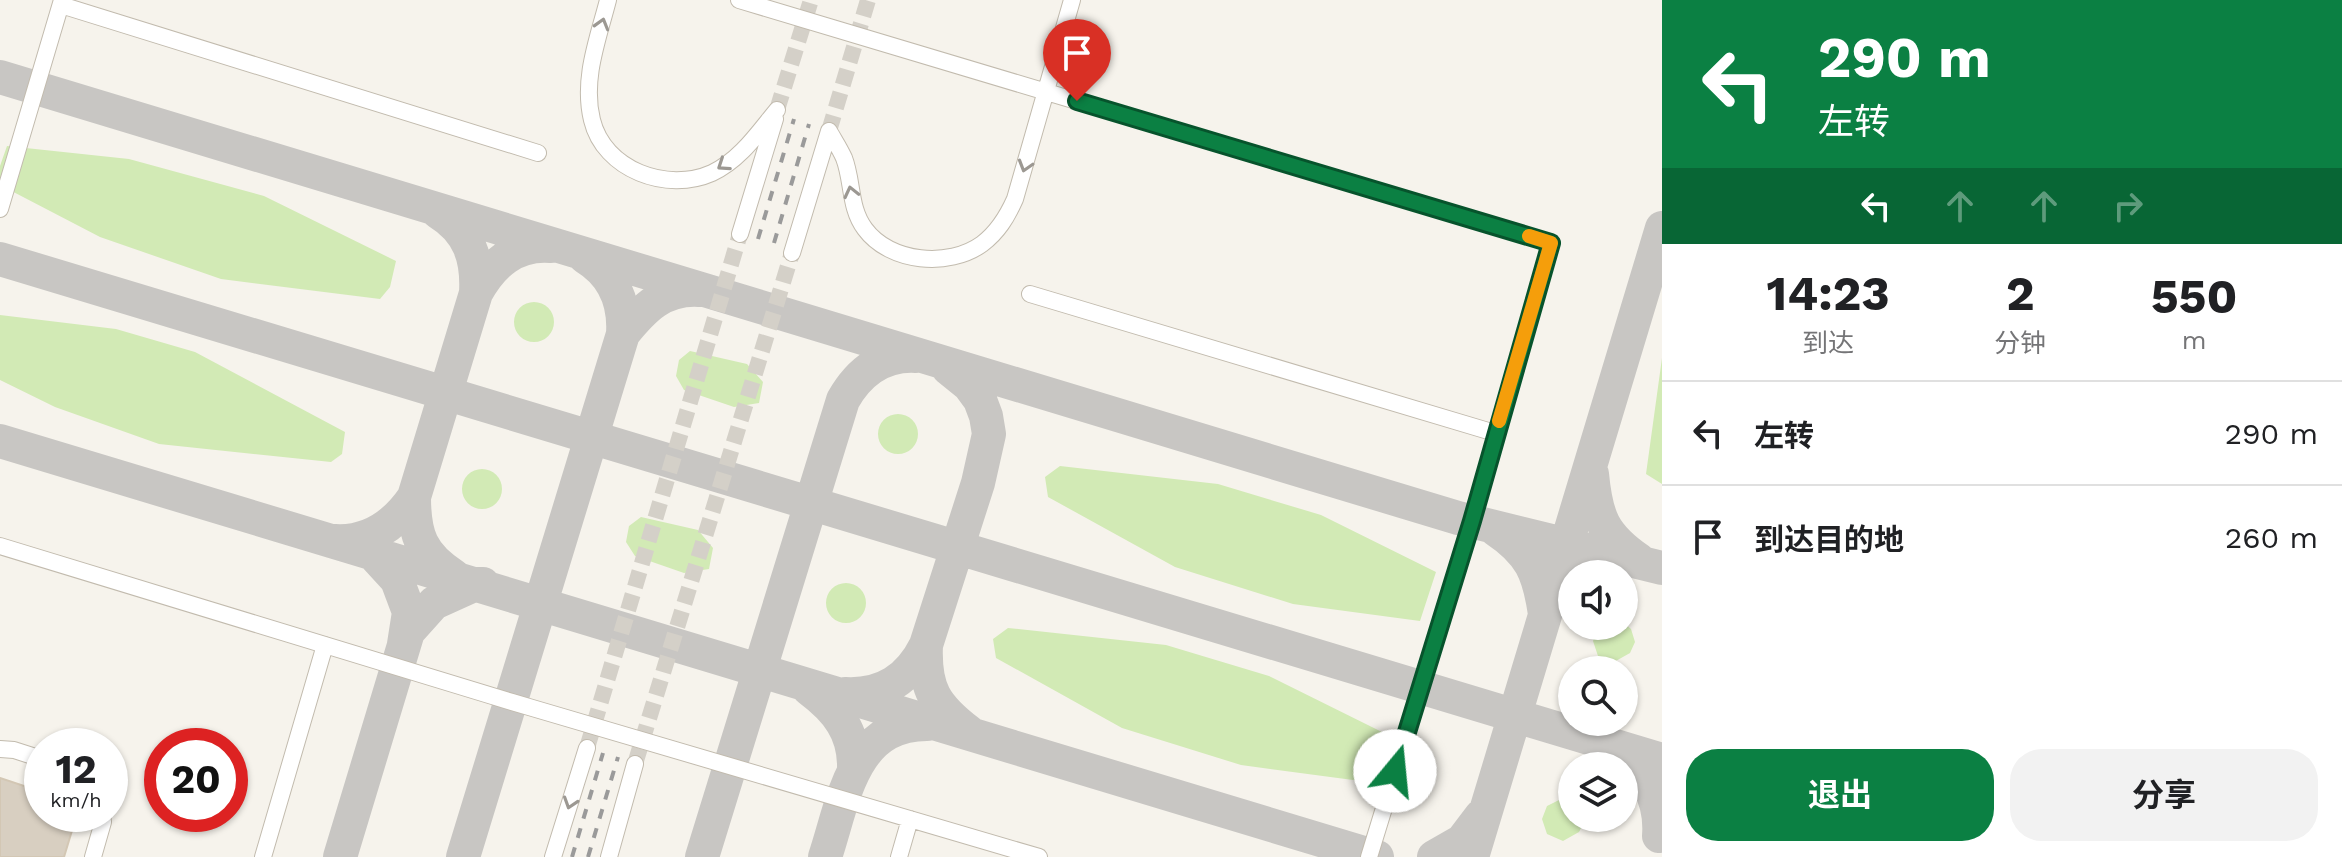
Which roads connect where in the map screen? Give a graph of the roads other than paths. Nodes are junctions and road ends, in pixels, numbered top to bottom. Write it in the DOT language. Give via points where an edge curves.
graph roads {
  1 [pos="608,0"];
  2 [pos="739,0"];
  3 [pos="1072,0"];
  4 [pos="62,2"];
  5 [pos="1047,92"];
  6 [pos="538,153"];
  7 [pos="0,209"];
  8 [pos="740,234"];
  9 [pos="792,253"];
  10 [pos="1030,294"];
  11 [pos="1495,433"];
  12 [pos="0,546"];
  13 [pos="325,645"];
  14 [pos="587,748"];
  15 [pos="0,749"];
  16 [pos="24,753"];
  17 [pos="635,764"];
  18 [pos="910,819"];
  19 [pos="100,832"];
  20 [pos="93,857"];
  21 [pos="263,857"];
  22 [pos="553,857"];
  23 [pos="609,857"];
  24 [pos="899,857"];
  25 [pos="1039,857"];
  26 [pos="1369,857"];
  8 -- 1 [label="lane, one-way" via="777,110 747,147 712,173 670,180 629,168 607,150 590,104 592,57"];
  2 -- 5 [label="lane"];
  3 -- 5 [label="lane"];
  4 -- 6 [label="lane"];
  4 -- 7 [label="lane"];
  5 -- 9 [label="lane, one-way" via="1008,215 970,252 918,258 882,245 855,210 845,160 829,131"];
  5 -- 11 [label="lane" via="1551,243"];
  10 -- 11 [label="lane"];
  11 -- 26 [label="lane"];
  12 -- 13 [label="lane"];
  13 -- 18 [label="lane"];
  13 -- 21 [label="lane"];
  14 -- 22 [label="lane, one-way"];
  15 -- 16 [label="lane"];
  17 -- 23 [label="lane"];
  18 -- 24 [label="lane"];
  18 -- 25 [label="lane"];
  19 -- 20 [label="lane"];
}
